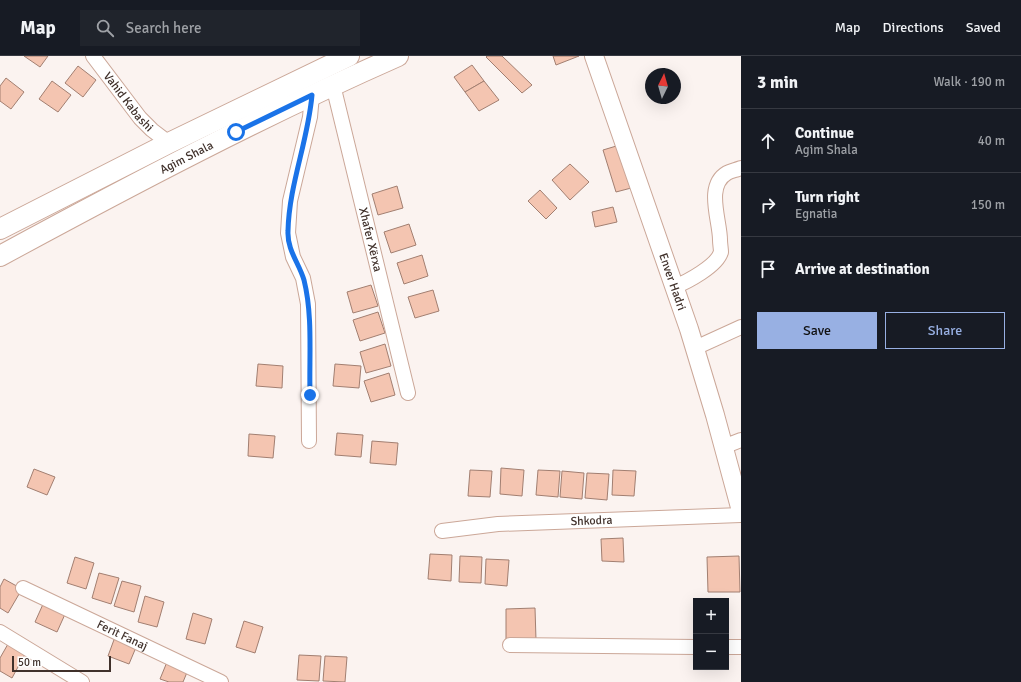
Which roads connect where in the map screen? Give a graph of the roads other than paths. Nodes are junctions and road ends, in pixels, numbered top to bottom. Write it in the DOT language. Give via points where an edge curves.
graph roads {
  1 [pos="93,56"];
  2 [pos="349,56"];
  3 [pos="398,56"];
  4 [pos="594,56"];
  5 [pos="333,85"];
  6 [pos="312,95"];
  7 [pos="169,143"];
  8 [pos="741,168"];
  9 [pos="0,229"];
  10 [pos="0,256"];
  11 [pos="674,287"];
  12 [pos="741,327"];
  13 [pos="695,348"];
  14 [pos="408,394"];
  15 [pos="741,440"];
  16 [pos="309,441"];
  17 [pos="723,447"];
  18 [pos="741,511"];
  19 [pos="741,515"];
  20 [pos="442,531"];
  21 [pos="23,588"];
  22 [pos="0,632"];
  23 [pos="510,645"];
  24 [pos="693,647"];
  25 [pos="729,647"];
  26 [pos="741,647"];
  27 [pos="82,682"];
  28 [pos="221,682"];
  1 -- 7 [label="street, Vahid Kabashi" via="140,118"];
  2 -- 7 [label="main road, Agim Shala"];
  3 -- 5 [label="main road, Agim Shala"];
  4 -- 11 [label="street, Enver Hadri"];
  5 -- 6 [label="main road, Agim Shala"];
  5 -- 14 [label="street, Xhafer Xërxa"];
  6 -- 10 [label="main road, Agim Shala" via="190,155"];
  6 -- 16 [label="street" via="310,117 290,201 288,233 292,257 303,278 308,304"];
  7 -- 9 [label="main road, Agim Shala"];
  8 -- 11 [label="street" via="726,173 718,182 714,197 720,253 714,262 691,280"];
  11 -- 13 [label="street, Enver Hadri"];
  12 -- 13 [label="street"];
  13 -- 17 [label="street, Enver Hadri"];
  15 -- 17 [label="street"];
  17 -- 18 [label="street, Enver Hadri"];
  19 -- 20 [label="street, Shkodra" via="498,524"];
  21 -- 28 [label="street, Ferit Fanaj"];
  22 -- 27 [label="street"];
  23 -- 24 [label="street"];
  25 -- 26 [label="street"];
}
